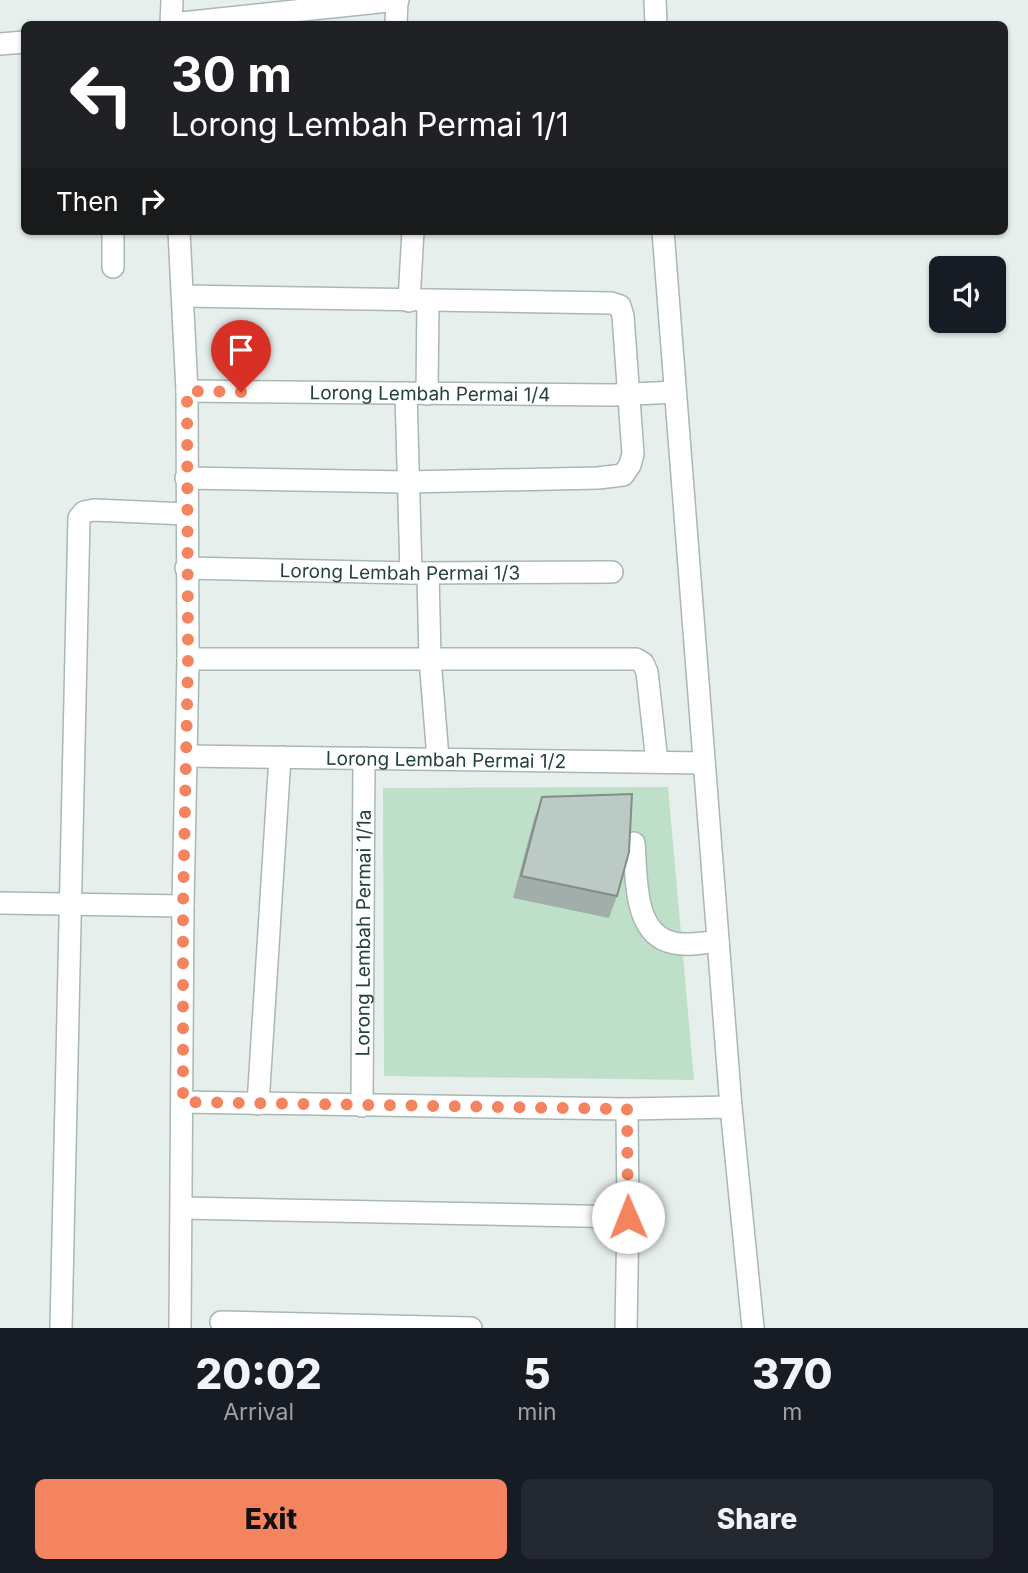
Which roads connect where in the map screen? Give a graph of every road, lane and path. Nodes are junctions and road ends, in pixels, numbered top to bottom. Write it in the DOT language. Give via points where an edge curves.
graph roads {
  1 [pos="172,0"];
  2 [pos="398,0"];
  3 [pos="655,0"];
  4 [pos="172,21"];
  5 [pos="200,21"];
  6 [pos="396,21"];
  7 [pos="656,21"];
  8 [pos="21,42"];
  9 [pos="0,44"];
  10 [pos="113,235"];
  11 [pos="179,235"];
  12 [pos="413,235"];
  13 [pos="663,235"];
  14 [pos="113,267"];
  15 [pos="184,296"];
  16 [pos="418,301"];
  17 [pos="187,391"];
  18 [pos="675,392"];
  19 [pos="416,393"];
  20 [pos="627,394"];
  21 [pos="186,478"];
  22 [pos="407,482"];
  23 [pos="187,514"];
  24 [pos="186,568"];
  25 [pos="612,572"];
  26 [pos="419,573"];
  27 [pos="188,659"];
  28 [pos="430,659"];
  29 [pos="187,756"];
  30 [pos="280,757"];
  31 [pos="364,758"];
  32 [pos="438,758"];
  33 [pos="657,762"];
  34 [pos="704,764"];
  35 [pos="634,843"];
  36 [pos="0,903"];
  37 [pos="70,903"];
  38 [pos="183,906"];
  39 [pos="718,941"];
  40 [pos="183,1102"];
  41 [pos="258,1104"];
  42 [pos="362,1106"];
  43 [pos="731,1107"];
  44 [pos="627,1109"];
  45 [pos="182,1208"];
  46 [pos="628,1217"];
  47 [pos="221,1322"];
  48 [pos="349,1326"];
  49 [pos="61,1328"];
  50 [pos="180,1328"];
  51 [pos="471,1328"];
  52 [pos="626,1328"];
  53 [pos="753,1328"];
  1 -- 4 [label="street"];
  2 -- 5 [label="street"];
  2 -- 6 [label="street"];
  3 -- 7 [label="street"];
  8 -- 9 [label="street"];
  10 -- 14 [label="street"];
  11 -- 15 [label="street"];
  12 -- 16 [label="street"];
  13 -- 18 [label="street"];
  15 -- 16 [label="street"];
  15 -- 17 [label="street"];
  16 -- 19 [label="street"];
  16 -- 20 [label="street" via="620,306"];
  17 -- 19 [label="street, Lorong Lembah Permai 1/4"];
  17 -- 21 [label="street"];
  18 -- 20 [label="street, Lorong Lembah Permai 1/4"];
  18 -- 34 [label="street"];
  19 -- 20 [label="street, Lorong Lembah Permai 1/4"];
  19 -- 22 [label="street"];
  20 -- 22 [label="street" via="633,454 623,475"];
  21 -- 22 [label="street"];
  21 -- 23 [label="street"];
  22 -- 26 [label="street"];
  23 -- 24 [label="street"];
  23 -- 37 [label="street" via="94,510 79,518"];
  24 -- 26 [label="street, Lorong Lembah Permai 1/3"];
  24 -- 27 [label="street"];
  25 -- 26 [label="street, Lorong Lembah Permai 1/3"];
  26 -- 28 [label="street"];
  27 -- 28 [label="street"];
  27 -- 29 [label="street"];
  28 -- 32 [label="street"];
  28 -- 33 [label="street" via="636,659 647,672"];
  29 -- 30 [label="street, Lorong Lembah Permai 1/2"];
  29 -- 38 [label="street"];
  30 -- 31 [label="street, Lorong Lembah Permai 1/2"];
  30 -- 41 [label="street"];
  31 -- 32 [label="street, Lorong Lembah Permai 1/2"];
  31 -- 42 [label="street, Lorong Lembah Permai 1/1a"];
  32 -- 33 [label="street, Lorong Lembah Permai 1/2"];
  33 -- 34 [label="street, Lorong Lembah Permai 1/2"];
  34 -- 39 [label="street"];
  35 -- 39 [label="street" via="640,908 649,927 671,943"];
  36 -- 37 [label="street"];
  37 -- 38 [label="street"];
  37 -- 49 [label="street"];
  38 -- 40 [label="street"];
  39 -- 43 [label="street"];
  40 -- 41 [label="street"];
  40 -- 45 [label="street"];
  41 -- 42 [label="street"];
  42 -- 44 [label="street"];
  43 -- 44 [label="street"];
  43 -- 53 [label="street"];
  44 -- 46 [label="street"];
  45 -- 46 [label="street"];
  45 -- 50 [label="street"];
  46 -- 52 [label="street"];
  47 -- 48 [label="street"];
  48 -- 51 [label="street"];
}
